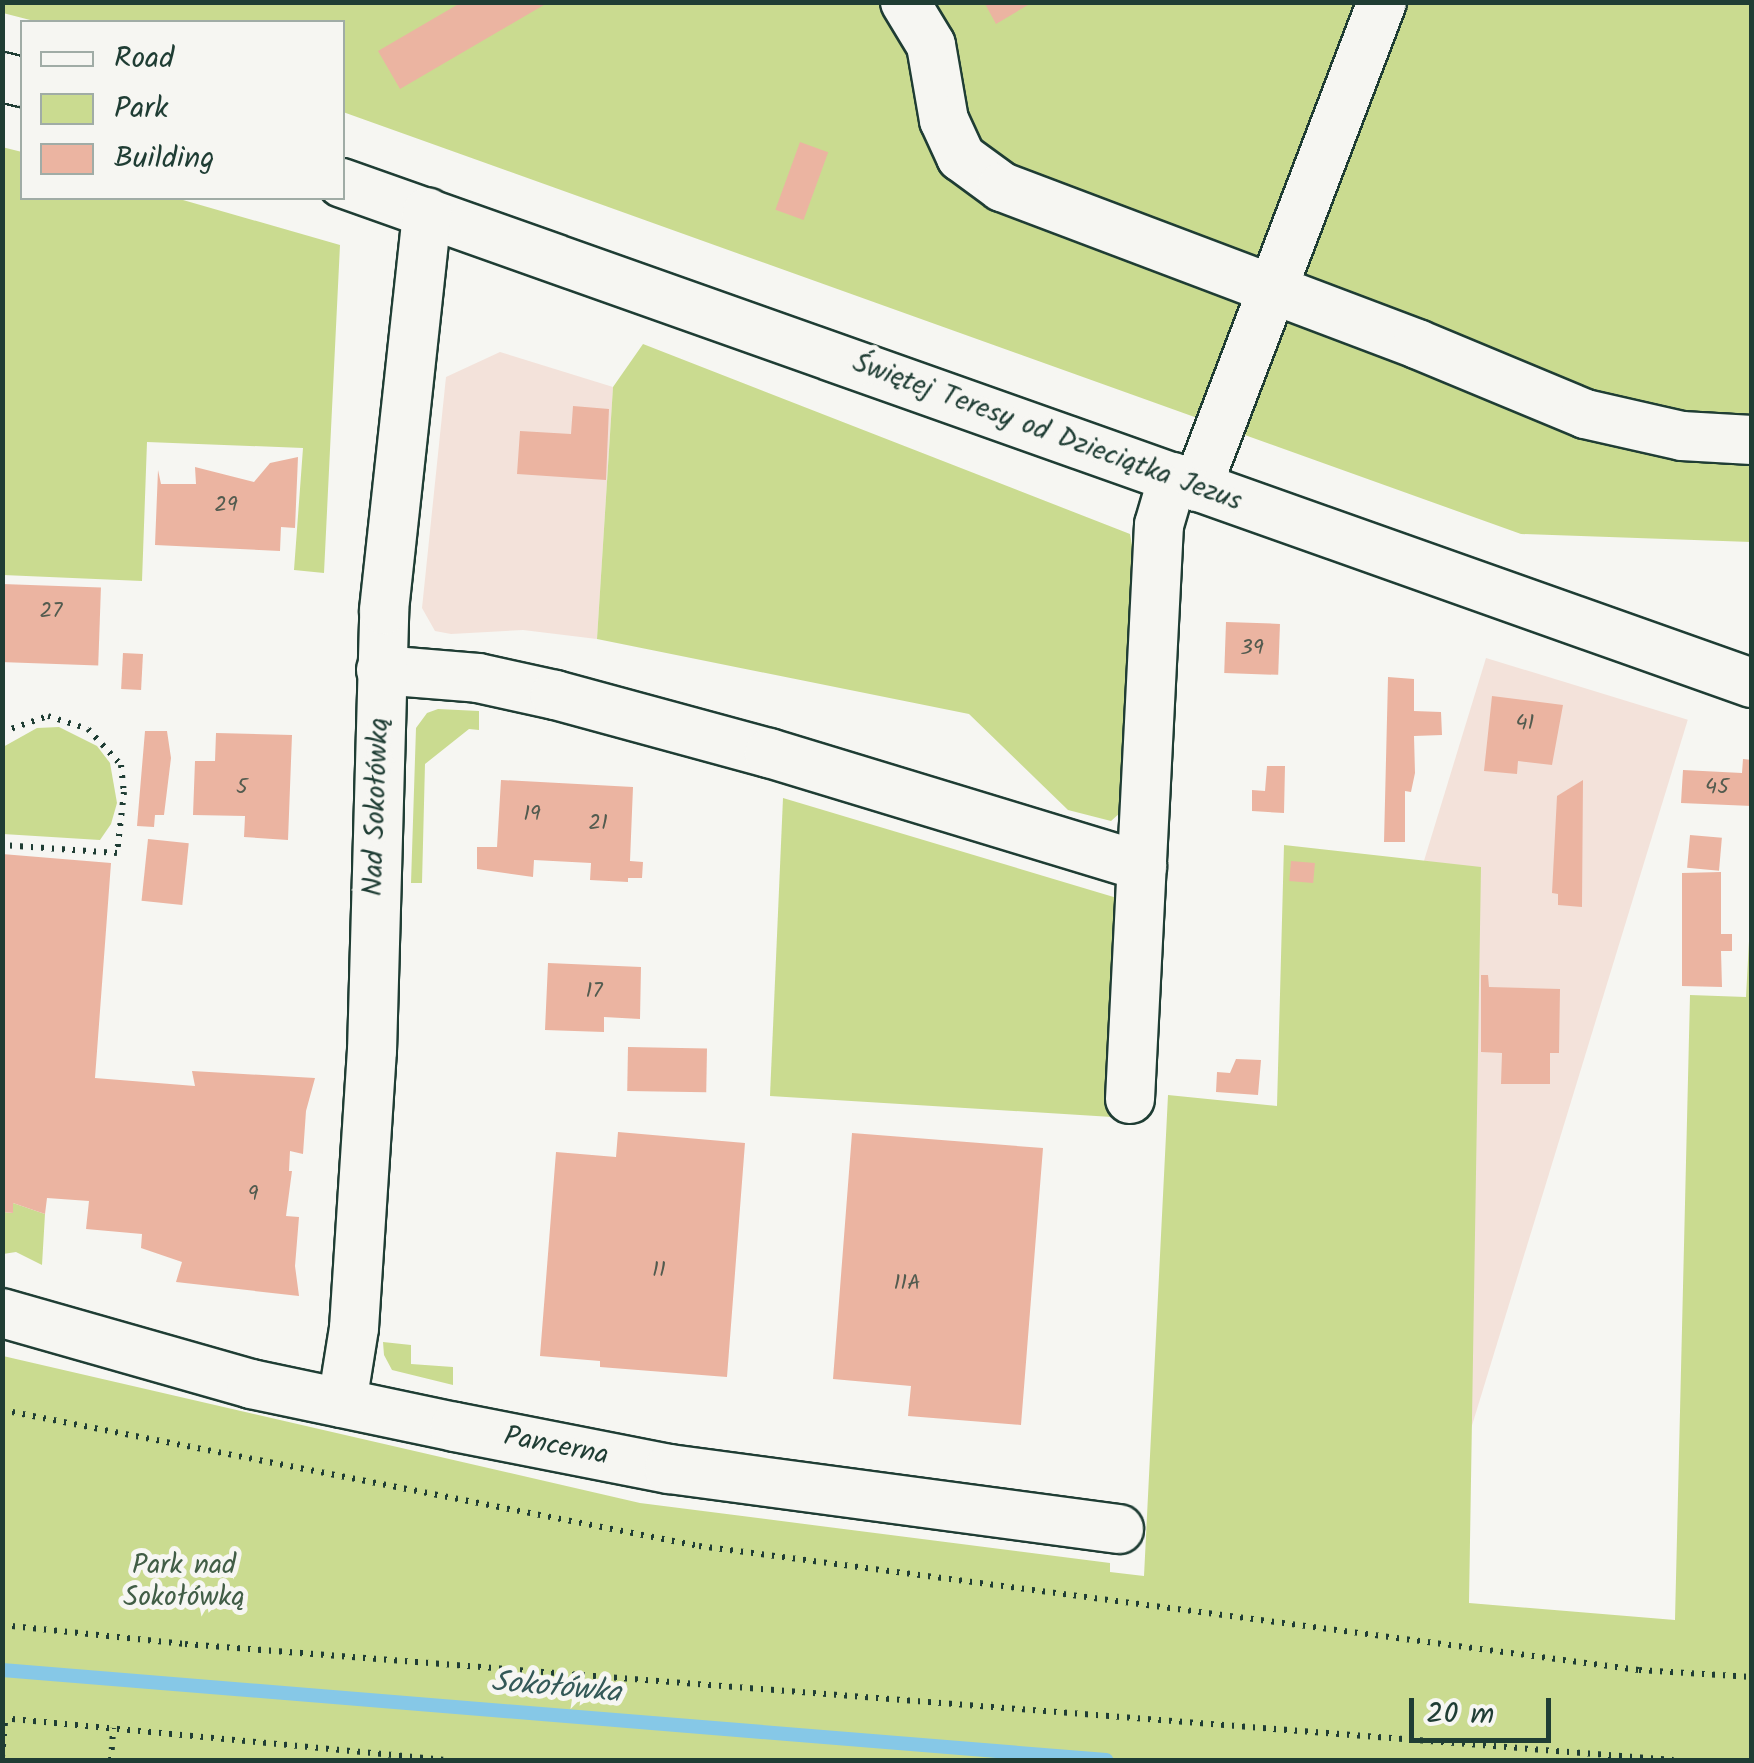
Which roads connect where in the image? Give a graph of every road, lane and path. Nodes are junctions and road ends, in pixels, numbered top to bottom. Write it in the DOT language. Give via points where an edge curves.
graph roads {
  1 [pos="905,2"];
  2 [pos="1382,2"];
  3 [pos="345,184"];
  4 [pos="428,212"];
  5 [pos="1272,290"];
  6 [pos="1752,440"];
  7 [pos="1185,482"];
  8 [pos="382,670"];
  9 [pos="1752,683"];
  10 [pos="2,732"];
  11 [pos="2,845"];
  12 [pos="1142,866"];
  13 [pos="1130,1099"];
  14 [pos="2,1313"];
  15 [pos="342,1403"];
  16 [pos="2,1410"];
  17 [pos="1119,1530"];
  18 [pos="2,1625"];
  19 [pos="1752,1677"];
  20 [pos="4,1718"];
  21 [pos="113,1728"];
  22 [pos="2,1757"];
  23 [pos="111,1760"];
  24 [pos="443,1760"];
  25 [pos="1674,1760"];
  1 -- 5 [label="street" via="930,44 944,120 961,157 1002,187"];
  2 -- 5 [label="street"];
  3 -- 4 [label="street, Świętej Teresy od Dzieciątka Jezus"];
  4 -- 7 [label="street, Świętej Teresy od Dzieciątka Jezus"];
  4 -- 8 [label="street, Nad Sokołówką"];
  5 -- 6 [label="street" via="1585,414 1682,436"];
  5 -- 7 [label="street"];
  7 -- 9 [label="street, Świętej Teresy od Dzieciątka Jezus"];
  7 -- 12 [label="street" via="1159,524"];
  8 -- 12 [label="street" via="478,678 556,694"];
  8 -- 15 [label="street, Nad Sokołówką" via="368,1107 354,1328"];
  10 -- 11 [label="path" via="48,716 88,730 121,765 124,792 117,853"];
  12 -- 13 [label="street"];
  14 -- 15 [label="street, Pancerna" via="250,1384"];
  15 -- 17 [label="street, Pancerna" via="670,1468"];
  16 -- 19 [label="path" via="698,1546 1639,1670"];
  18 -- 25 [label="path"];
  20 -- 21 [label="path"];
  20 -- 22 [label="path"];
  21 -- 23 [label="path"];
  21 -- 24 [label="path"];
}
